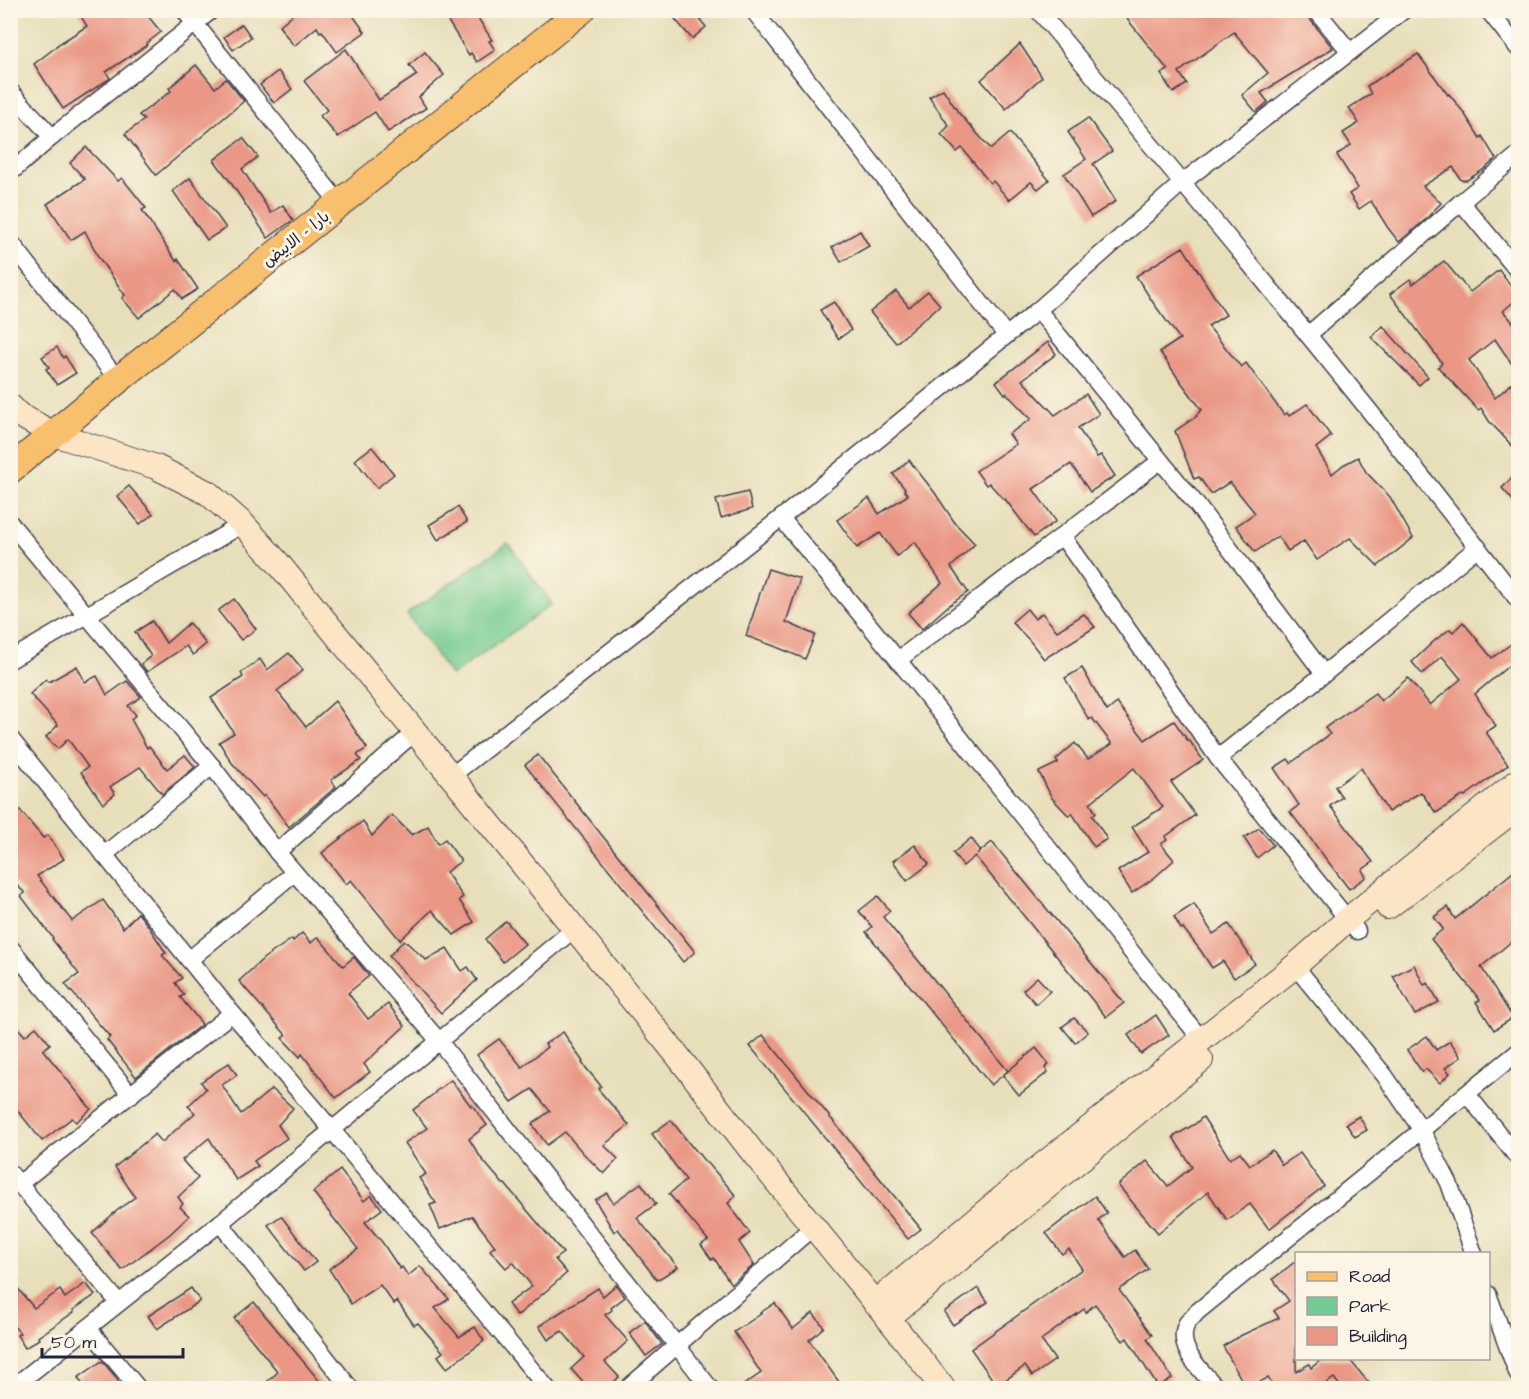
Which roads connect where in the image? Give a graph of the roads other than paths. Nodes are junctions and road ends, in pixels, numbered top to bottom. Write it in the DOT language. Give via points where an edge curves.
graph roads {
  1 [pos="212,10"];
  2 [pos="582,10"];
  3 [pos="753,10"];
  4 [pos="1038,10"];
  5 [pos="1316,10"];
  6 [pos="1404,10"];
  7 [pos="1488,10"];
  8 [pos="189,17"];
  9 [pos="1518,48"];
  10 [pos="1350,52"];
  11 [pos="10,91"];
  12 [pos="52,137"];
  13 [pos="1518,155"];
  14 [pos="10,172"];
  15 [pos="1183,182"];
  16 [pos="1461,202"];
  17 [pos="340,204"];
  18 [pos="10,241"];
  19 [pos="1518,271"];
  20 [pos="1038,309"];
  21 [pos="1006,335"];
  22 [pos="1308,335"];
  23 [pos="118,380"];
  24 [pos="10,406"];
  25 [pos="54,434"];
  26 [pos="1160,461"];
  27 [pos="10,470"];
  28 [pos="781,518"];
  29 [pos="10,523"];
  30 [pos="243,524"];
  31 [pos="1062,536"];
  32 [pos="1478,547"];
  33 [pos="1518,600"];
  34 [pos="86,616"];
  35 [pos="10,660"];
  36 [pos="898,660"];
  37 [pos="1324,674"];
  38 [pos="415,732"];
  39 [pos="10,738"];
  40 [pos="1218,758"];
  41 [pos="212,766"];
  42 [pos="451,776"];
  43 [pos="1518,781"];
  44 [pos="1518,807"];
  45 [pos="277,852"];
  46 [pos="104,855"];
  47 [pos="294,873"];
  48 [pos="1352,926"];
  49 [pos="574,930"];
  50 [pos="10,947"];
  51 [pos="189,960"];
  52 [pos="1299,971"];
  53 [pos="232,1013"];
  54 [pos="1201,1039"];
  55 [pos="439,1041"];
  56 [pos="1518,1052"];
  57 [pos="1467,1094"];
  58 [pos="131,1095"];
  59 [pos="1422,1129"];
  60 [pos="332,1130"];
  61 [pos="1518,1158"];
  62 [pos="15,1178"];
  63 [pos="220,1223"];
  64 [pos="813,1227"];
  65 [pos="1473,1252"];
  66 [pos="1490,1299"];
  67 [pos="119,1303"];
  68 [pos="881,1311"];
  69 [pos="88,1328"];
  70 [pos="677,1347"];
  71 [pos="1518,1375"];
  72 [pos="13,1383"];
  73 [pos="138,1389"];
  74 [pos="350,1389"];
  75 [pos="547,1389"];
  76 [pos="628,1389"];
  77 [pos="710,1389"];
  78 [pos="943,1389"];
  79 [pos="1217,1389"];
  1 -- 8 [label="street"];
  2 -- 17 [label="main road, بارا - الابيض"];
  3 -- 21 [label="street"];
  4 -- 15 [label="street"];
  5 -- 10 [label="street"];
  6 -- 10 [label="street"];
  7 -- 9 [label="street"];
  8 -- 12 [label="street"];
  8 -- 17 [label="street"];
  10 -- 15 [label="street"];
  11 -- 12 [label="street"];
  12 -- 14 [label="street"];
  13 -- 16 [label="street"];
  15 -- 20 [label="street"];
  15 -- 22 [label="street"];
  16 -- 19 [label="street"];
  16 -- 22 [label="street"];
  17 -- 23 [label="main road, بارا - الابيض"];
  18 -- 23 [label="street"];
  20 -- 21 [label="street"];
  20 -- 26 [label="street"];
  21 -- 28 [label="street"];
  22 -- 32 [label="street"];
  23 -- 25 [label="main road, بارا - الابيض"];
  24 -- 25 [label="street"];
  25 -- 27 [label="main road, بارا - الابيض"];
  25 -- 30 [label="street" via="156,467 208,493"];
  26 -- 31 [label="street"];
  26 -- 37 [label="street"];
  28 -- 36 [label="street"];
  28 -- 42 [label="street"];
  29 -- 34 [label="street"];
  30 -- 34 [label="street"];
  30 -- 38 [label="street"];
  31 -- 36 [label="street"];
  31 -- 40 [label="street"];
  32 -- 33 [label="street"];
  32 -- 37 [label="street"];
  34 -- 35 [label="street"];
  34 -- 41 [label="street"];
  36 -- 54 [label="street"];
  37 -- 40 [label="street"];
  38 -- 42 [label="street"];
  38 -- 45 [label="street"];
  39 -- 46 [label="street"];
  40 -- 48 [label="street"];
  41 -- 45 [label="street"];
  41 -- 46 [label="street"];
  42 -- 49 [label="street"];
  43 -- 48 [label="street"];
  44 -- 48 [label="street"];
  45 -- 47 [label="street"];
  46 -- 51 [label="street"];
  47 -- 51 [label="street"];
  47 -- 55 [label="street"];
  48 -- 52 [label="street"];
  49 -- 55 [label="street"];
  49 -- 64 [label="street"];
  50 -- 58 [label="street"];
  51 -- 53 [label="street"];
  52 -- 54 [label="street"];
  52 -- 59 [label="street" via="1385,1076"];
  52 -- 68 [label="street"];
  53 -- 58 [label="street"];
  53 -- 60 [label="street"];
  54 -- 68 [label="street" via="1031,1174"];
  55 -- 60 [label="street"];
  55 -- 70 [label="street"];
  56 -- 57 [label="street"];
  57 -- 59 [label="street"];
  57 -- 61 [label="street"];
  58 -- 62 [label="street"];
  59 -- 65 [label="street" via="1449,1183"];
  59 -- 79 [label="street" via="1187,1324 1186,1349"];
  60 -- 63 [label="street"];
  60 -- 75 [label="street"];
  62 -- 67 [label="street"];
  63 -- 67 [label="street"];
  63 -- 74 [label="street"];
  64 -- 68 [label="street"];
  64 -- 70 [label="street"];
  66 -- 71 [label="street"];
  67 -- 69 [label="street"];
  68 -- 78 [label="street"];
  69 -- 72 [label="street"];
  69 -- 73 [label="street"];
  70 -- 76 [label="street"];
  70 -- 77 [label="street"];
}
